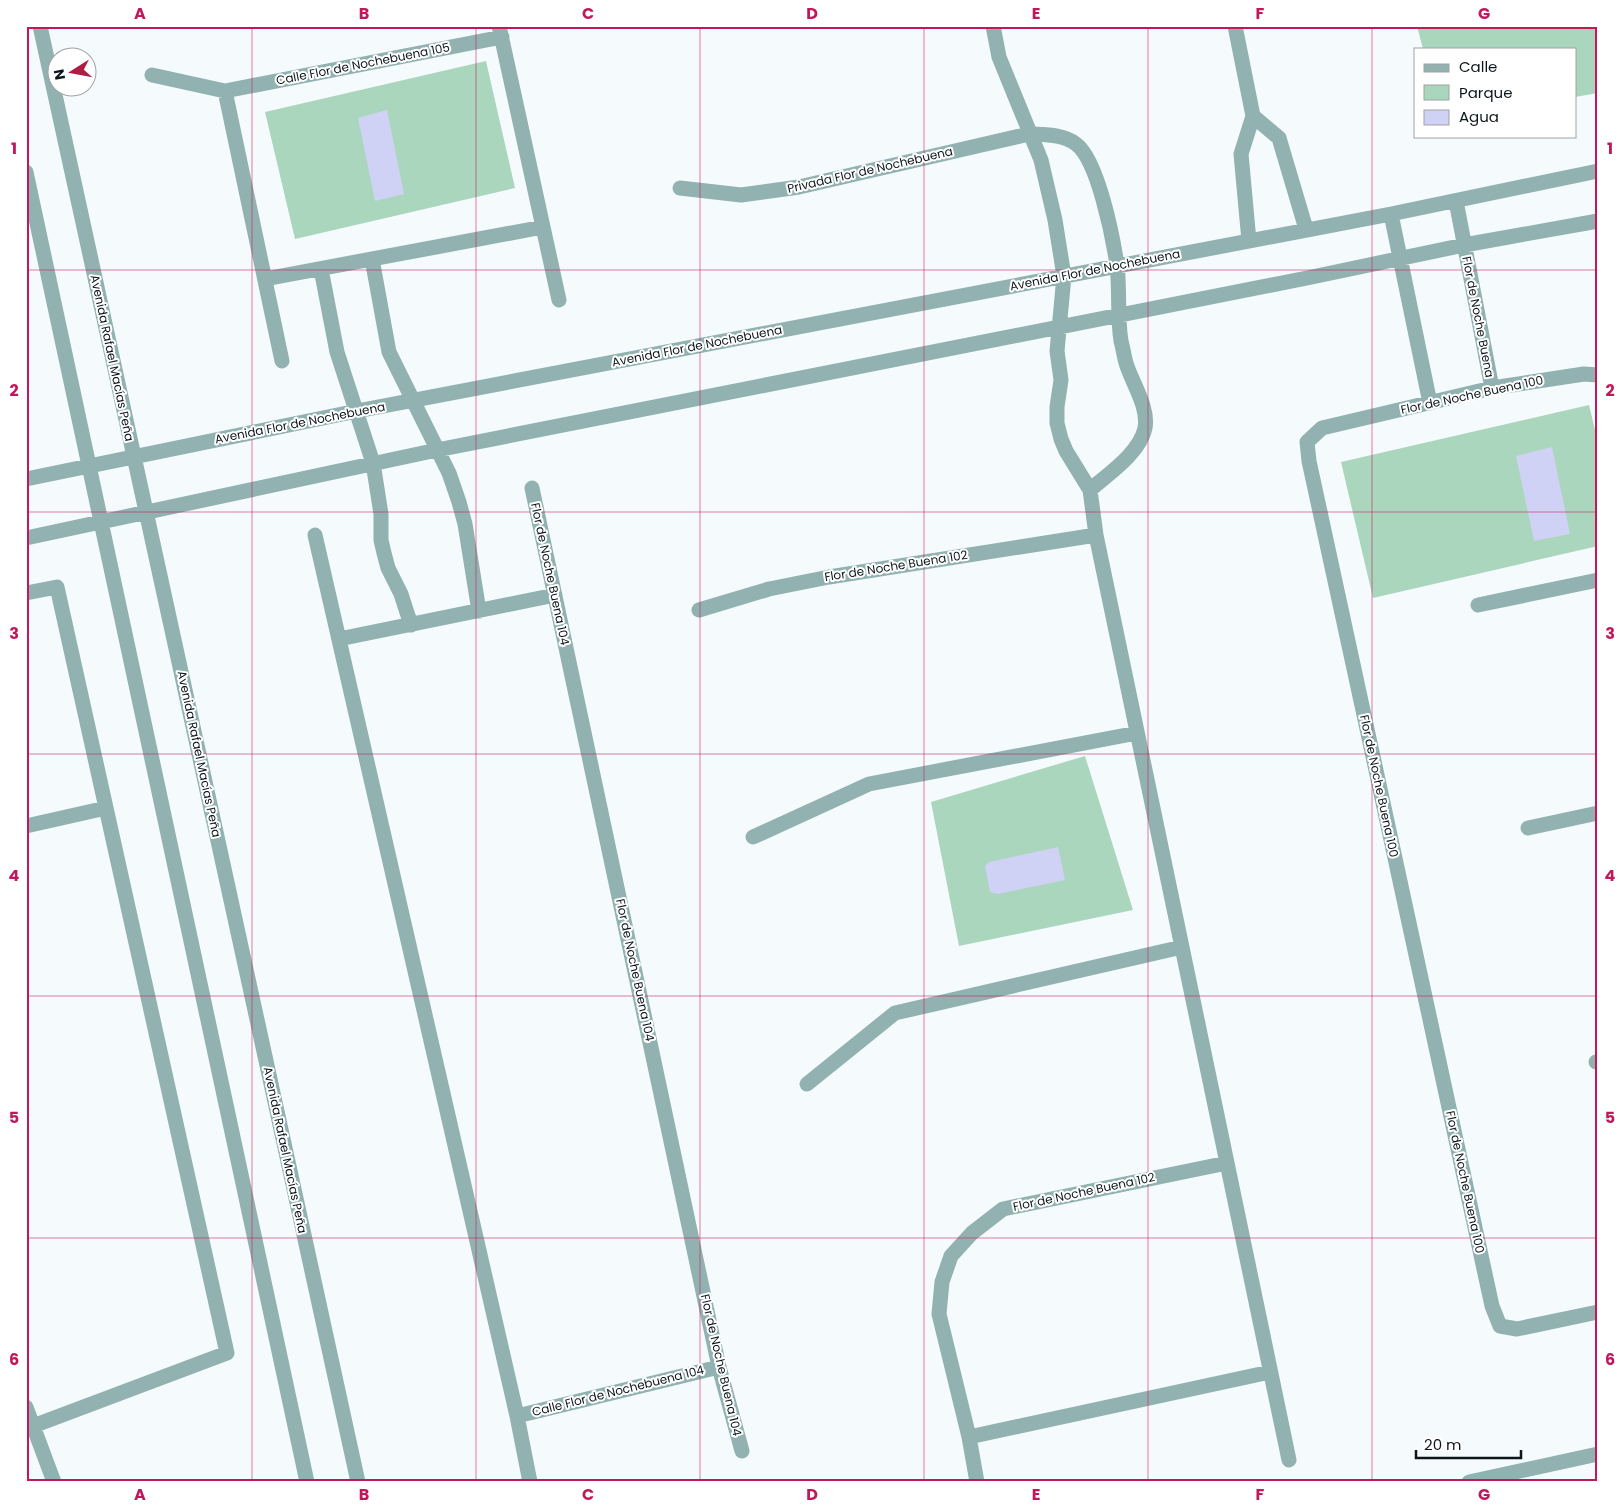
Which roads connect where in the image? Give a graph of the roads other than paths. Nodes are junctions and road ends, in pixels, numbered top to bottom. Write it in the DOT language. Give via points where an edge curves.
graph roads {
  1 [pos="40,26"];
  2 [pos="993,26"];
  3 [pos="1235,26"];
  4 [pos="500,32"];
  5 [pos="152,75"];
  6 [pos="225,91"];
  7 [pos="1253,116"];
  8 [pos="1029,134"];
  9 [pos="1598,171"];
  10 [pos="26,172"];
  11 [pos="680,188"];
  12 [pos="1456,201"];
  13 [pos="1391,214"];
  14 [pos="1598,221"];
  15 [pos="542,226"];
  16 [pos="1306,230"];
  17 [pos="1249,241"];
  18 [pos="1464,245"];
  19 [pos="1400,258"];
  20 [pos="372,259"];
  21 [pos="1117,266"];
  22 [pos="321,269"];
  23 [pos="1064,276"];
  24 [pos="265,279"];
  25 [pos="558,300"];
  26 [pos="1119,316"];
  27 [pos="1060,327"];
  28 [pos="282,361"];
  29 [pos="1598,375"];
  30 [pos="1492,388"];
  31 [pos="413,401"];
  32 [pos="1430,403"];
  33 [pos="357,411"];
  34 [pos="437,450"];
  35 [pos="134,457"];
  36 [pos="373,463"];
  37 [pos="89,466"];
  38 [pos="26,479"];
  39 [pos="532,488"];
  40 [pos="1090,490"];
  41 [pos="146,512"];
  42 [pos="101,522"];
  43 [pos="315,535"];
  44 [pos="1096,535"];
  45 [pos="26,538"];
  46 [pos="1598,580"];
  47 [pos="26,593"];
  48 [pos="555,595"];
  49 [pos="1478,605"];
  50 [pos="699,610"];
  51 [pos="480,611"];
  52 [pos="411,625"];
  53 [pos="339,640"];
  54 [pos="1137,733"];
  55 [pos="106,808"];
  56 [pos="1598,814"];
  57 [pos="26,826"];
  58 [pos="1528,828"];
  59 [pos="753,837"];
  60 [pos="1182,947"];
  61 [pos="807,1084"];
  62 [pos="1227,1163"];
  63 [pos="1598,1312"];
  64 [pos="719,1367"];
  65 [pos="1270,1372"];
  66 [pos="26,1407"];
  67 [pos="517,1416"];
  68 [pos="33,1426"];
  69 [pos="969,1437"];
  70 [pos="742,1451"];
  71 [pos="1598,1454"];
  72 [pos="1289,1460"];
  73 [pos="54,1482"];
  74 [pos="307,1482"];
  75 [pos="358,1482"];
  76 [pos="530,1482"];
  77 [pos="977,1482"];
  78 [pos="1469,1482"];
  1 -- 35 [label="street, Avenida Rafael Macías Peña"];
  2 -- 8 [label="street" via="999,57"];
  3 -- 7 [label="street"];
  4 -- 6 [label="street, Calle Flor de Nochebuena 105"];
  4 -- 15 [label="street, Calle Flor de Nochebuena 105"];
  5 -- 6 [label="street, Calle Flor de Nochebuena 105"];
  6 -- 24 [label="street"];
  7 -- 16 [label="street" via="1280,138"];
  7 -- 17 [label="street" via="1241,154"];
  8 -- 11 [label="street, Privada Flor de Nochebuena" via="799,187 741,195"];
  8 -- 21 [label="street, Privada Flor de Nochebuena" via="1061,136 1077,145 1087,156 1105,208"];
  8 -- 23 [label="street" via="1041,160"];
  9 -- 12 [label="street"];
  10 -- 37 [label="street"];
  12 -- 13 [label="street"];
  12 -- 18 [label="street, Flor de Noche Buena"];
  13 -- 16 [label="street"];
  13 -- 19 [label="street"];
  14 -- 18 [label="street, Flor de Noche Buena"];
  15 -- 20 [label="street"];
  15 -- 25 [label="street, Calle Flor de Nochebuena 105"];
  16 -- 17 [label="street, Avenida Flor de Nochebuena"];
  17 -- 21 [label="street, Avenida Flor de Nochebuena"];
  18 -- 19 [label="street, Flor de Noche Buena"];
  18 -- 30 [label="street, Flor de Noche Buena"];
  19 -- 26 [label="street, Flor de Noche Buena"];
  19 -- 32 [label="street"];
  20 -- 22 [label="street"];
  20 -- 31 [label="street" via="387,344"];
  21 -- 23 [label="street, Avenida Flor de Nochebuena"];
  21 -- 26 [label="street, Privada Flor de Nochebuena"];
  22 -- 24 [label="street"];
  22 -- 33 [label="street" via="337,352"];
  23 -- 27 [label="street"];
  23 -- 31 [label="street, Avenida Flor de Nochebuena"];
  24 -- 28 [label="street"];
  26 -- 27 [label="street"];
  26 -- 40 [label="street, Privada Flor de Nochebuena" via="1126,363 1141,401 1145,428 1132,452"];
  27 -- 34 [label="street"];
  27 -- 40 [label="street" via="1057,351 1062,380 1057,423 1066,451"];
  29 -- 30 [label="street, Flor de Noche Buena 100" via="1584,374"];
  30 -- 32 [label="street, Flor de Noche Buena 100"];
  31 -- 33 [label="street, Avenida Flor de Nochebuena"];
  31 -- 34 [label="street"];
  32 -- 63 [label="street, Flor de Noche Buena 100" via="1322,428 1307,442 1308,461 1492,1306 1500,1326 1517,1329"];
  33 -- 35 [label="street, Avenida Flor de Nochebuena"];
  33 -- 36 [label="street"];
  34 -- 36 [label="street"];
  34 -- 51 [label="street" via="466,524"];
  35 -- 37 [label="street, Avenida Flor de Nochebuena"];
  35 -- 41 [label="street, Avenida Rafael Macías Peña"];
  36 -- 41 [label="street"];
  36 -- 52 [label="street" via="384,553"];
  37 -- 38 [label="street, Avenida Flor de Nochebuena"];
  37 -- 42 [label="street"];
  39 -- 48 [label="street, Flor de Noche Buena 104"];
  40 -- 44 [label="street"];
  41 -- 42 [label="street"];
  41 -- 75 [label="street, Avenida Rafael Macías Peña"];
  42 -- 45 [label="street"];
  42 -- 74 [label="street"];
  43 -- 53 [label="street"];
  44 -- 50 [label="street, Flor de Noche Buena 102" via="829,577 769,589"];
  44 -- 54 [label="street"];
  46 -- 49 [label="street"];
  47 -- 55 [label="street" via="56,587"];
  48 -- 51 [label="street"];
  48 -- 64 [label="street, Flor de Noche Buena 104"];
  51 -- 52 [label="street"];
  52 -- 53 [label="street"];
  53 -- 67 [label="street"];
  54 -- 59 [label="street" via="869,784"];
  54 -- 60 [label="street"];
  55 -- 57 [label="street"];
  55 -- 68 [label="street" via="227,1353"];
  56 -- 58 [label="street"];
  60 -- 61 [label="street" via="895,1013"];
  60 -- 62 [label="street"];
  62 -- 65 [label="street"];
  62 -- 69 [label="street, Flor de Noche Buena 102" via="1003,1209 972,1233 951,1256 942,1282 938,1314"];
  64 -- 67 [label="street, Calle Flor de Nochebuena 104"];
  64 -- 70 [label="street, Flor de Noche Buena 104"];
  65 -- 69 [label="street"];
  65 -- 72 [label="street"];
  66 -- 68 [label="street"];
  67 -- 76 [label="street"];
  68 -- 73 [label="street"];
  69 -- 77 [label="street, Flor de Noche Buena 102"];
  71 -- 78 [label="street"];
}
